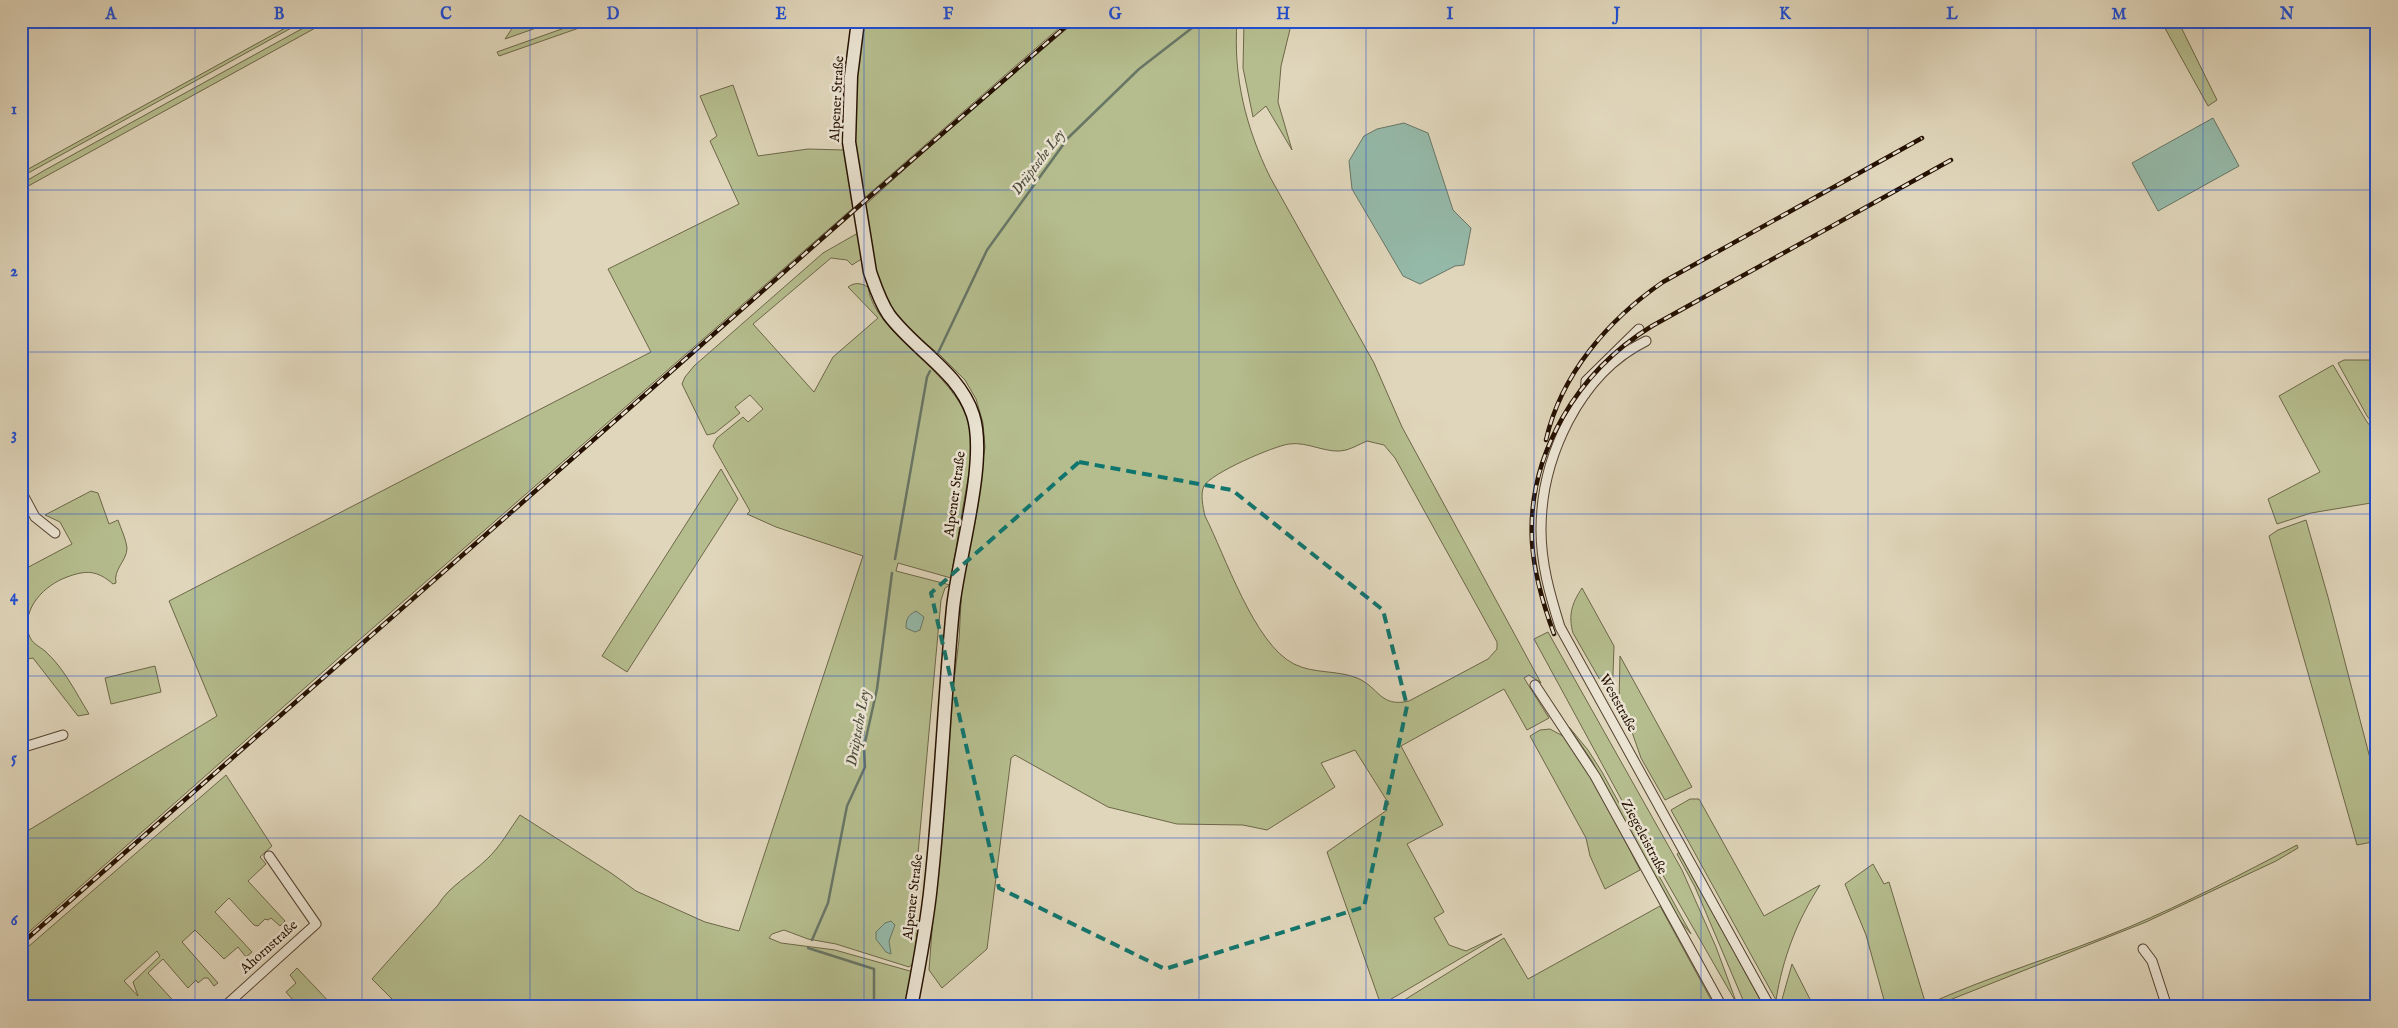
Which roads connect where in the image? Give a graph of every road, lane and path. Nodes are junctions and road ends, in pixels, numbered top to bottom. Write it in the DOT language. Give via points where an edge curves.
graph roads {
  1 [pos="858,21"];
  2 [pos="1639,329"];
  3 [pos="1646,341"];
  4 [pos="1585,394"];
  5 [pos="21,490"];
  6 [pos="55,533"];
  7 [pos="1535,686"];
  8 [pos="62,735"];
  9 [pos="21,748"];
  10 [pos="269,856"];
  11 [pos="2143,949"];
  12 [pos="224,1007"];
  13 [pos="911,1007"];
  14 [pos="1722,1007"];
  15 [pos="1770,1007"];
  16 [pos="2167,1007"];
  1 -- 13 [label="street, Alpener Straße" via="848,142 870,272 889,314 959,388 974,416 978,443 953,608 931,885"];
  2 -- 4 [label="street, Weststraße" via="1586,381"];
  3 -- 4 [label="street, Weststraße" via="1627,350"];
  4 -- 15 [label="street, Weststraße" via="1555,454 1545,488 1541,529 1547,588 1560,627"];
  5 -- 6 [label="street" via="35,517"];
  7 -- 14 [label="street, Ziegeleistraße" via="1595,776"];
  8 -- 9 [label="street"];
  10 -- 12 [label="street, Ahornstraße" via="316,924"];
  11 -- 16 [label="street" via="2152,960"];
}
